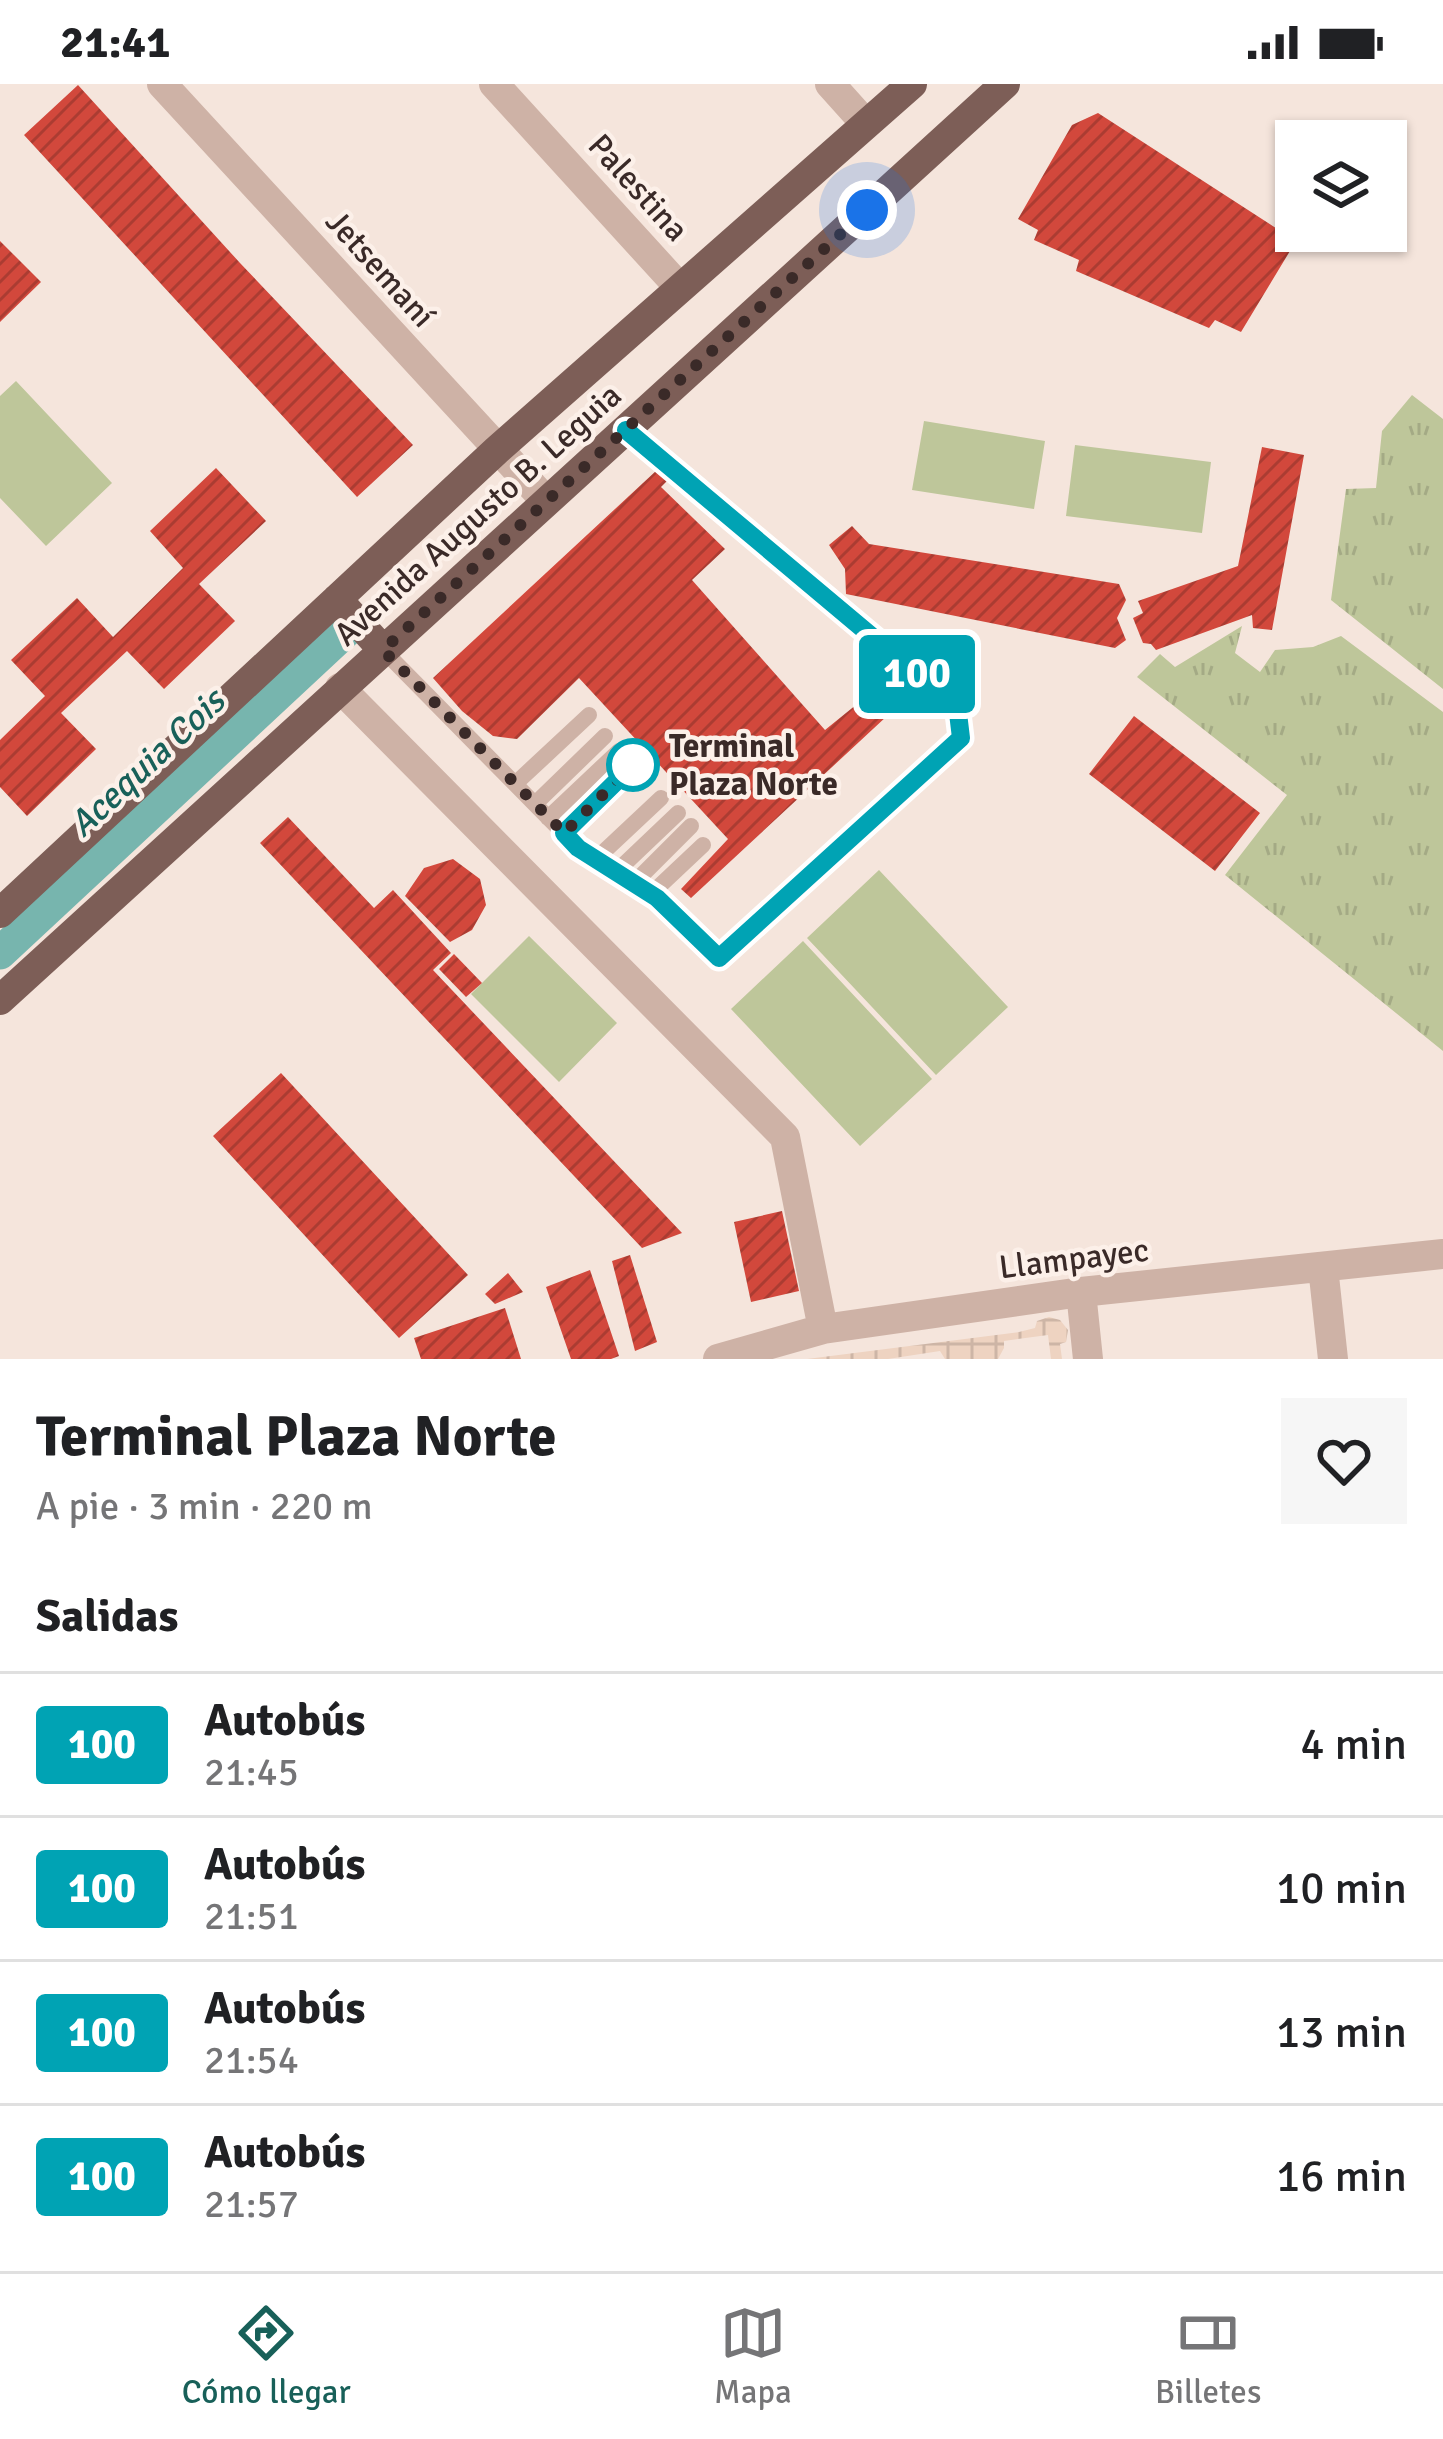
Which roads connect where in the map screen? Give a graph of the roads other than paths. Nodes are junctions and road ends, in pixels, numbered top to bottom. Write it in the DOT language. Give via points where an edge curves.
graph roads {
  1 [pos="161,84"];
  2 [pos="494,84"];
  3 [pos="830,84"];
  4 [pos="912,84"];
  5 [pos="1005,84"];
  6 [pos="865,123"];
  7 [pos="680,288"];
  8 [pos="626,430"];
  9 [pos="497,450"];
  10 [pos="546,501"];
  11 [pos="337,599"];
  12 [pos="383,650"];
  13 [pos="340,688"];
  14 [pos="589,716"];
  15 [pos="605,736"];
  16 [pos="619,751"];
  17 [pos="633,765"];
  18 [pos="515,784"];
  19 [pos="661,798"];
  20 [pos="542,811"];
  21 [pos="564,833"];
  22 [pos="703,845"];
  23 [pos="596,859"];
  24 [pos="616,872"];
  25 [pos="634,883"];
  26 [pos="651,894"];
  27 [pos="0,913"];
  28 [pos="0,1000"];
  29 [pos="1443,1254"];
  30 [pos="1323,1267"];
  31 [pos="1081,1292"];
  32 [pos="823,1329"];
  33 [pos="718,1359"];
  34 [pos="1088,1359"];
  35 [pos="1333,1359"];
  1 -- 9 [label="street, Jetsemaní"];
  2 -- 7 [label="street, Palestina"];
  3 -- 6 [label="street"];
  4 -- 6 [label="main road, Avenida Augusto B. Leguia"];
  5 -- 8 [label="main road, Avenida Augusto B. Leguia"];
  6 -- 7 [label="main road, Avenida Augusto B. Leguia"];
  7 -- 9 [label="main road, Avenida Augusto B. Leguia"];
  8 -- 10 [label="main road, Avenida Augusto B. Leguia"];
  8 -- 26 [label="lane" via="925,681 958,713 961,738 719,958"];
  9 -- 10 [label="street, Jetsemaní"];
  9 -- 11 [label="main road, Avenida Augusto B. Leguia"];
  10 -- 12 [label="main road, Avenida Augusto B. Leguia"];
  11 -- 12 [label="main road"];
  11 -- 27 [label="main road, Avenida Augusto B. Leguia"];
  12 -- 13 [label="main road, Avenida Augusto B. Leguia"];
  12 -- 18 [label="lane"];
  13 -- 28 [label="main road, Avenida Augusto B. Leguia"];
  13 -- 32 [label="street" via="785,1137"];
  14 -- 18 [label="lane"];
  15 -- 20 [label="lane"];
  16 -- 20 [label="lane"];
  17 -- 21 [label="lane"];
  18 -- 20 [label="lane"];
  19 -- 23 [label="lane"];
  20 -- 21 [label="lane"];
  21 -- 23 [label="lane"];
  22 -- 26 [label="lane"];
  23 -- 24 [label="lane"];
  24 -- 25 [label="lane"];
  24 -- 25 [label="lane" via="685,820"];
  25 -- 26 [label="lane"];
  29 -- 30 [label="street, Llampayec"];
  30 -- 31 [label="street, Llampayec"];
  30 -- 35 [label="street"];
  31 -- 32 [label="street, Llampayec"];
  31 -- 34 [label="street"];
  32 -- 33 [label="street, Llampayec"];
}
